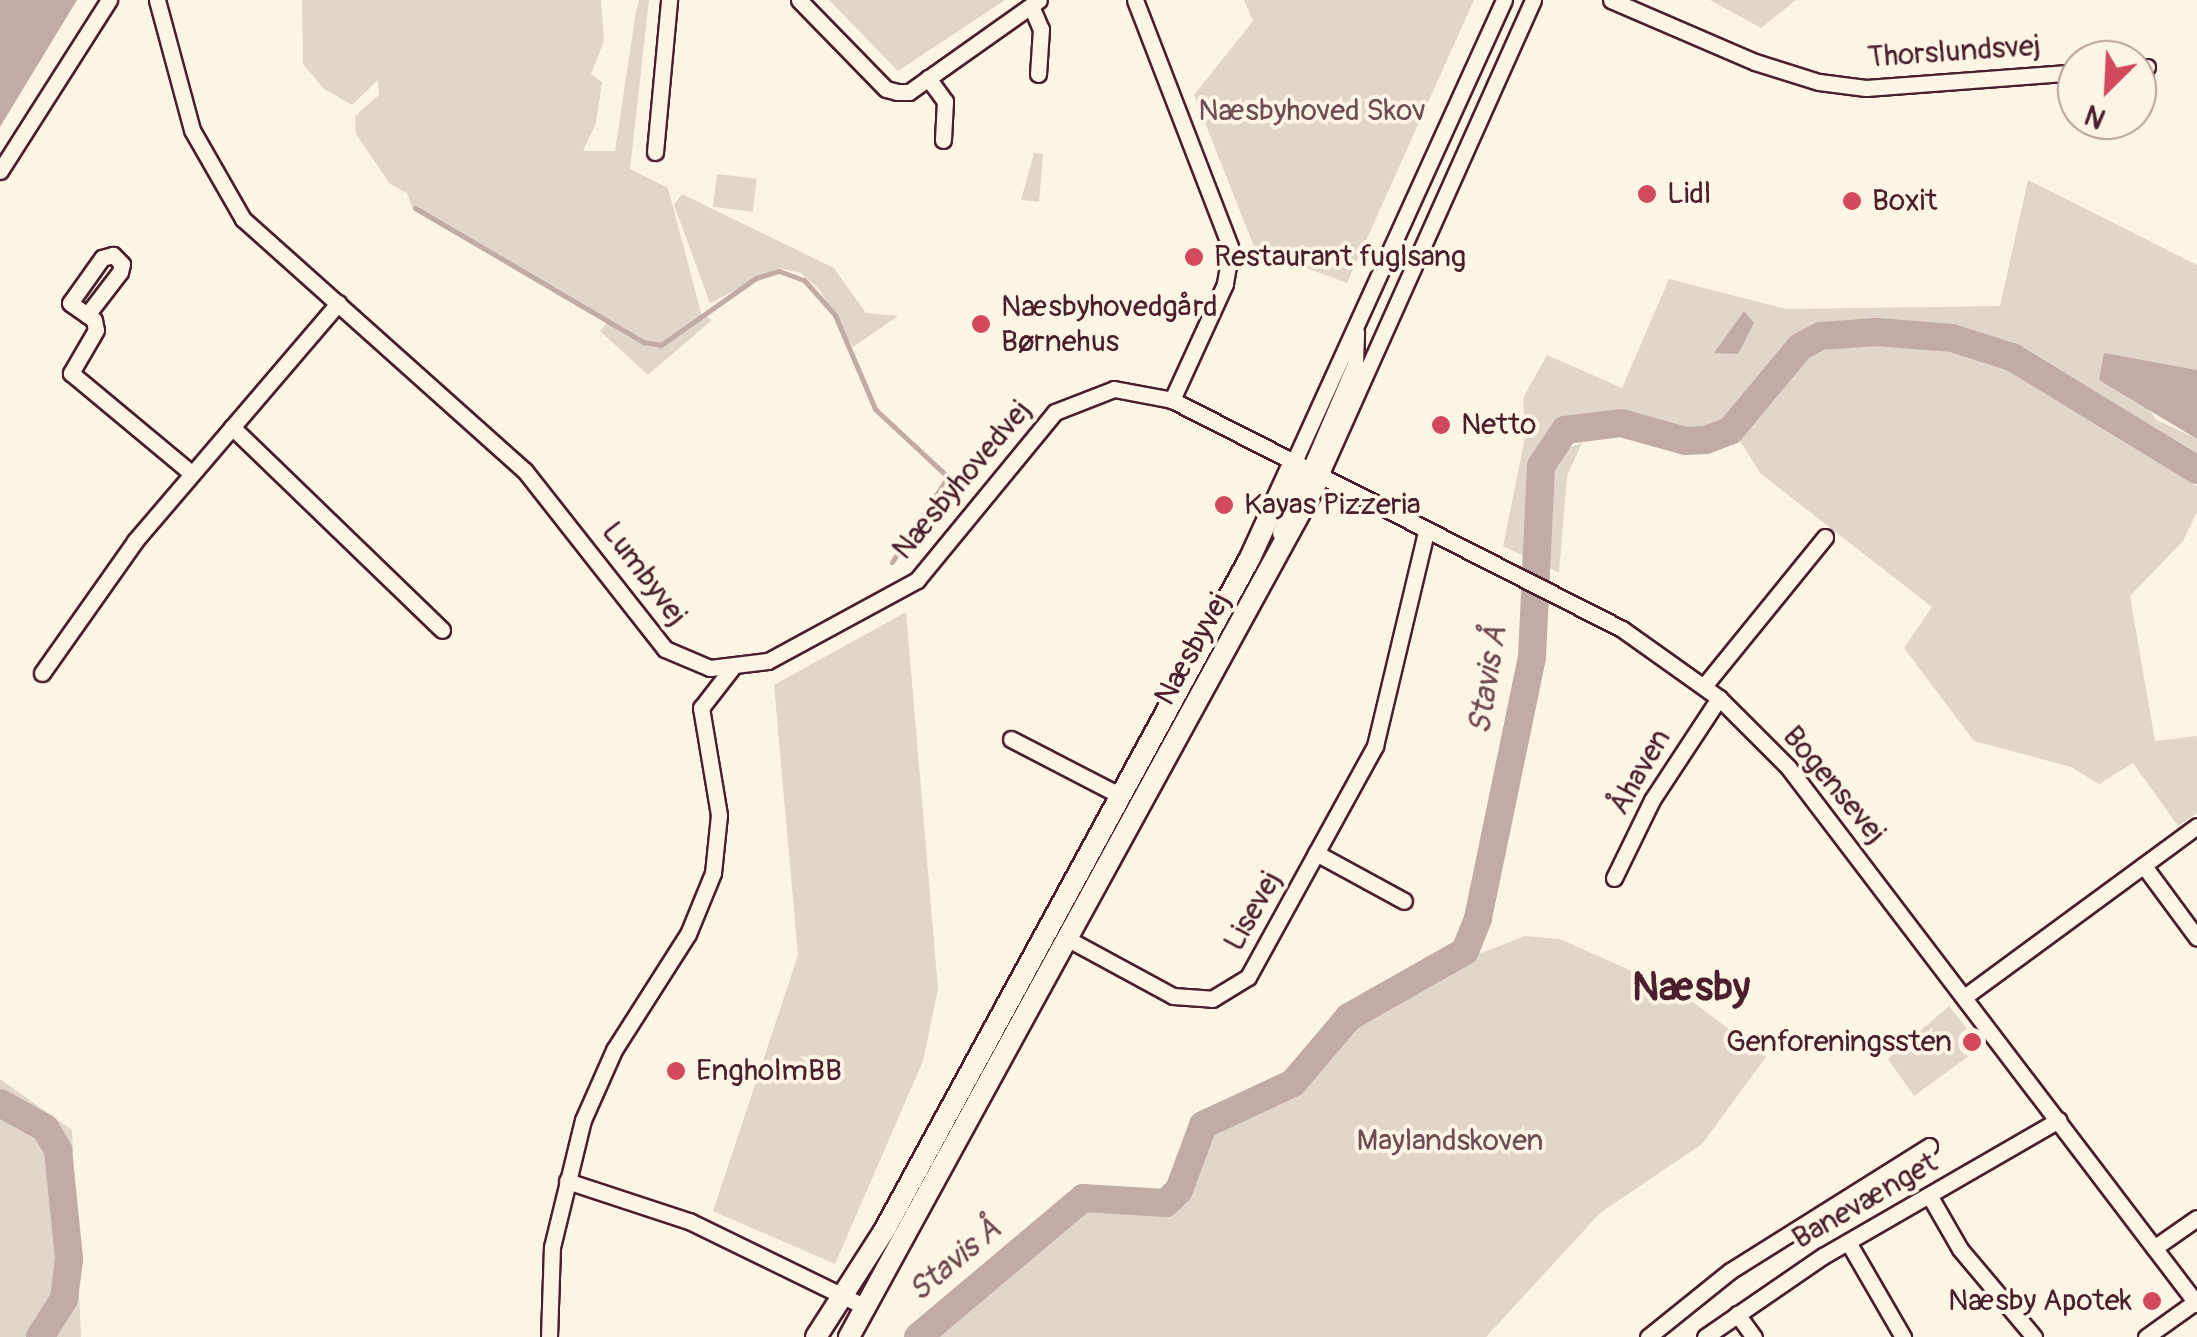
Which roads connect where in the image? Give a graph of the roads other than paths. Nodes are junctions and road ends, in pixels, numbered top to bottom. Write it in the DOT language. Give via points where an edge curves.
graph roads {
  1 [pos="109,0"];
  2 [pos="157,0"];
  3 [pos="669,0"];
  4 [pos="799,0"];
  5 [pos="1135,0"];
  6 [pos="1504,0"];
  7 [pos="1533,0"];
  8 [pos="1611,0"];
  9 [pos="1035,3"];
  10 [pos="1038,74"];
  11 [pos="2057,74"];
  12 [pos="928,78"];
  13 [pos="942,140"];
  14 [pos="655,152"];
  15 [pos="0,171"];
  16 [pos="338,303"];
  17 [pos="87,315"];
  18 [pos="1357,325"];
  19 [pos="1172,400"];
  20 [pos="232,427"];
  21 [pos="1293,464"];
  22 [pos="192,473"];
  23 [pos="1319,478"];
  24 [pos="1426,532"];
  25 [pos="1824,537"];
  26 [pos="1258,595"];
  27 [pos="442,630"];
  28 [pos="732,668"];
  29 [pos="42,672"];
  30 [pos="1704,686"];
  31 [pos="1719,698"];
  32 [pos="1012,738"];
  33 [pos="1120,796"];
  34 [pos="2197,826"];
  35 [pos="1316,853"];
  36 [pos="2144,866"];
  37 [pos="1614,878"];
  38 [pos="1404,901"];
  39 [pos="1068,938"];
  40 [pos="2197,938"];
  41 [pos="1966,996"];
  42 [pos="2059,1120"];
  43 [pos="1929,1146"];
  44 [pos="567,1181"];
  45 [pos="1929,1195"];
  46 [pos="2197,1218"];
  47 [pos="1848,1242"];
  48 [pos="2154,1248"];
  49 [pos="845,1294"];
  50 [pos="2196,1303"];
  51 [pos="867,1308"];
  52 [pos="1737,1314"];
  53 [pos="549,1337"];
  54 [pos="816,1337"];
  55 [pos="849,1337"];
  56 [pos="1648,1337"];
  57 [pos="1704,1337"];
  58 [pos="1754,1337"];
  59 [pos="1903,1337"];
  60 [pos="2034,1337"];
  61 [pos="2146,1337"];
  1 -- 15 [label="street"];
  2 -- 16 [label="street, Lumbyvej" via="174,78 212,172 244,219"];
  3 -- 14 [label="street"];
  4 -- 12 [label="street" via="886,89 909,92"];
  5 -- 19 [label="street" via="1232,249 1220,297"];
  6 -- 18 [label="street, Næsbyvej"];
  7 -- 23 [label="street, Næsbyvej"];
  8 -- 11 [label="street, Thorslundsvej" via="1819,82 1866,88"];
  9 -- 10 [label="street"];
  9 -- 12 [label="street"];
  12 -- 13 [label="street" via="945,101"];
  16 -- 20 [label="street"];
  16 -- 28 [label="street, Lumbyvej" via="525,470 665,649 710,668"];
  17 -- 22 [label="street" via="96,330 72,372"];
  18 -- 21 [label="street, Næsbyvej"];
  18 -- 23 [label="street" via="1355,364 1313,462"];
  19 -- 21 [label="street, Næsbyhovedvej"];
  19 -- 28 [label="street, Næsbyhovedvej" via="1114,390 1054,412 917,580 768,661"];
  20 -- 22 [label="street"];
  20 -- 27 [label="street"];
  21 -- 23 [label="street, Bogensevej"];
  21 -- 26 [label="street" via="1302,482"];
  21 -- 33 [label="main road, Næsbyvej" via="1250,558"];
  22 -- 29 [label="street"];
  23 -- 24 [label="street, Bogensevej"];
  23 -- 26 [label="main road, Næsbyvej"];
  24 -- 30 [label="street, Bogensevej" via="1569,601"];
  24 -- 35 [label="street, Lisevej" via="1375,746"];
  25 -- 30 [label="street"];
  26 -- 39 [label="main road, Næsbyvej"];
  28 -- 44 [label="street" via="701,708 719,815 713,872 688,934 614,1050"];
  30 -- 31 [label="street, Bogensevej"];
  31 -- 37 [label="street, Åhaven" via="1652,800"];
  31 -- 41 [label="street, Bogensevej" via="1788,766"];
  32 -- 33 [label="street"];
  33 -- 49 [label="main road, Næsbyvej"];
  34 -- 36 [label="street"];
  35 -- 38 [label="street, Lisevej"];
  35 -- 39 [label="street, Lisevej" via="1248,976 1212,999 1173,996"];
  36 -- 40 [label="street"];
  36 -- 41 [label="street"];
  39 -- 51 [label="main road, Næsbyvej"];
  41 -- 42 [label="street, Bogensevej"];
  42 -- 45 [label="street, Banevænget"];
  42 -- 48 [label="street, Bogensevej"];
  43 -- 56 [label="street, Banevænget" via="1730,1271"];
  44 -- 49 [label="street" via="689,1221"];
  44 -- 53 [label="street" via="552,1247"];
  45 -- 47 [label="street, Banevænget"];
  45 -- 60 [label="street" via="1960,1248"];
  46 -- 48 [label="street"];
  47 -- 52 [label="street, Banevænget"];
  47 -- 59 [label="street"];
  48 -- 50 [label="street, Bogensevej"];
  49 -- 51 [label="street"];
  49 -- 54 [label="main road, Næsbyvej"];
  50 -- 61 [label="street, Bogensevej"];
  51 -- 55 [label="main road, Næsbyvej"];
  52 -- 57 [label="street, Banevænget"];
  52 -- 58 [label="street"];
}
